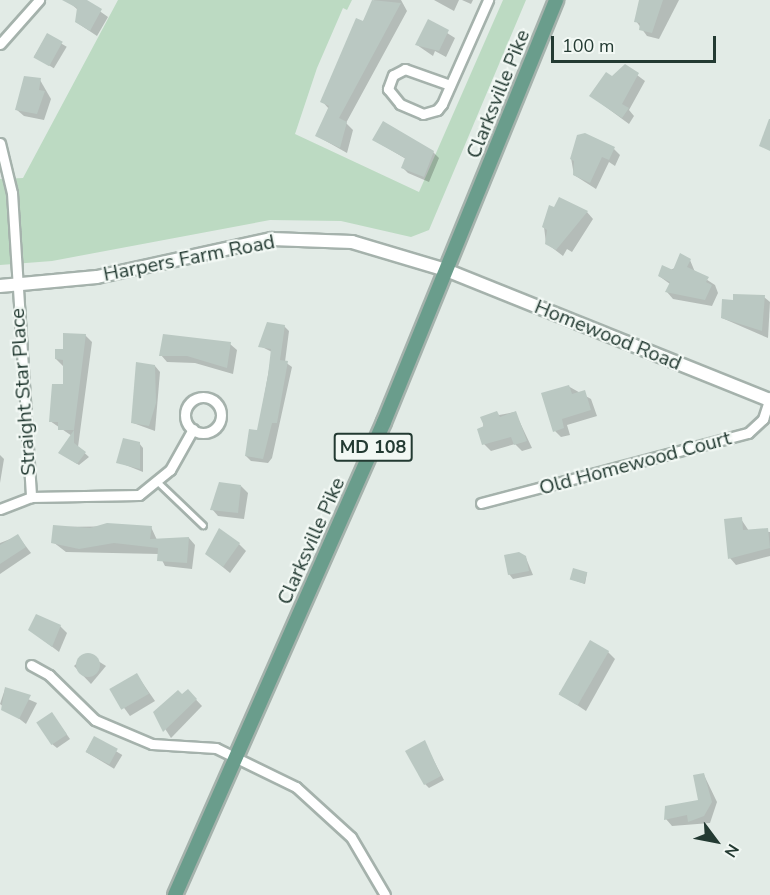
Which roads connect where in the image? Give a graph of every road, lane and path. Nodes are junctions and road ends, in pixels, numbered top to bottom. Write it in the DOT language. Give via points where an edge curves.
graph roads {
  1 [pos="39,0"];
  2 [pos="488,0"];
  3 [pos="556,0"];
  4 [pos="0,44"];
  5 [pos="450,85"];
  6 [pos="0,143"];
  7 [pos="446,270"];
  8 [pos="0,286"];
  9 [pos="17,286"];
  10 [pos="770,399"];
  11 [pos="193,429"];
  12 [pos="159,483"];
  13 [pos="31,497"];
  14 [pos="481,503"];
  15 [pos="0,509"];
  16 [pos="203,525"];
  17 [pos="31,665"];
  18 [pos="236,758"];
  19 [pos="175,895"];
  20 [pos="385,895"];
  1 -- 4 [label="street"];
  2 -- 5 [label="street"];
  3 -- 7 [label="main road, Clarksville Pike / MD 108"];
  5 -- 5 [label="street" via="405,69 393,75 388,89 393,101 423,114 437,110"];
  6 -- 9 [label="street, Straight Star Place" via="12,193"];
  7 -- 9 [label="main road, Harpers Farm Road" via="352,242 272,239 97,277"];
  7 -- 10 [label="main road, Homewood Road"];
  7 -- 18 [label="main road, Clarksville Pike / MD 108"];
  8 -- 9 [label="main road, Harpers Farm Road"];
  9 -- 13 [label="street, Straight Star Place"];
  10 -- 14 [label="street, Old Homewood Court" via="763,419 748,433"];
  11 -- 12 [label="street"];
  12 -- 13 [label="street" via="122,499"];
  12 -- 16 [label="lane"];
  13 -- 15 [label="street"];
  17 -- 18 [label="street" via="49,675 87,714 124,733 152,744 201,744"];
  18 -- 19 [label="main road, Clarksville Pike / MD 108"];
  18 -- 20 [label="street" via="321,806 351,837"];
}
